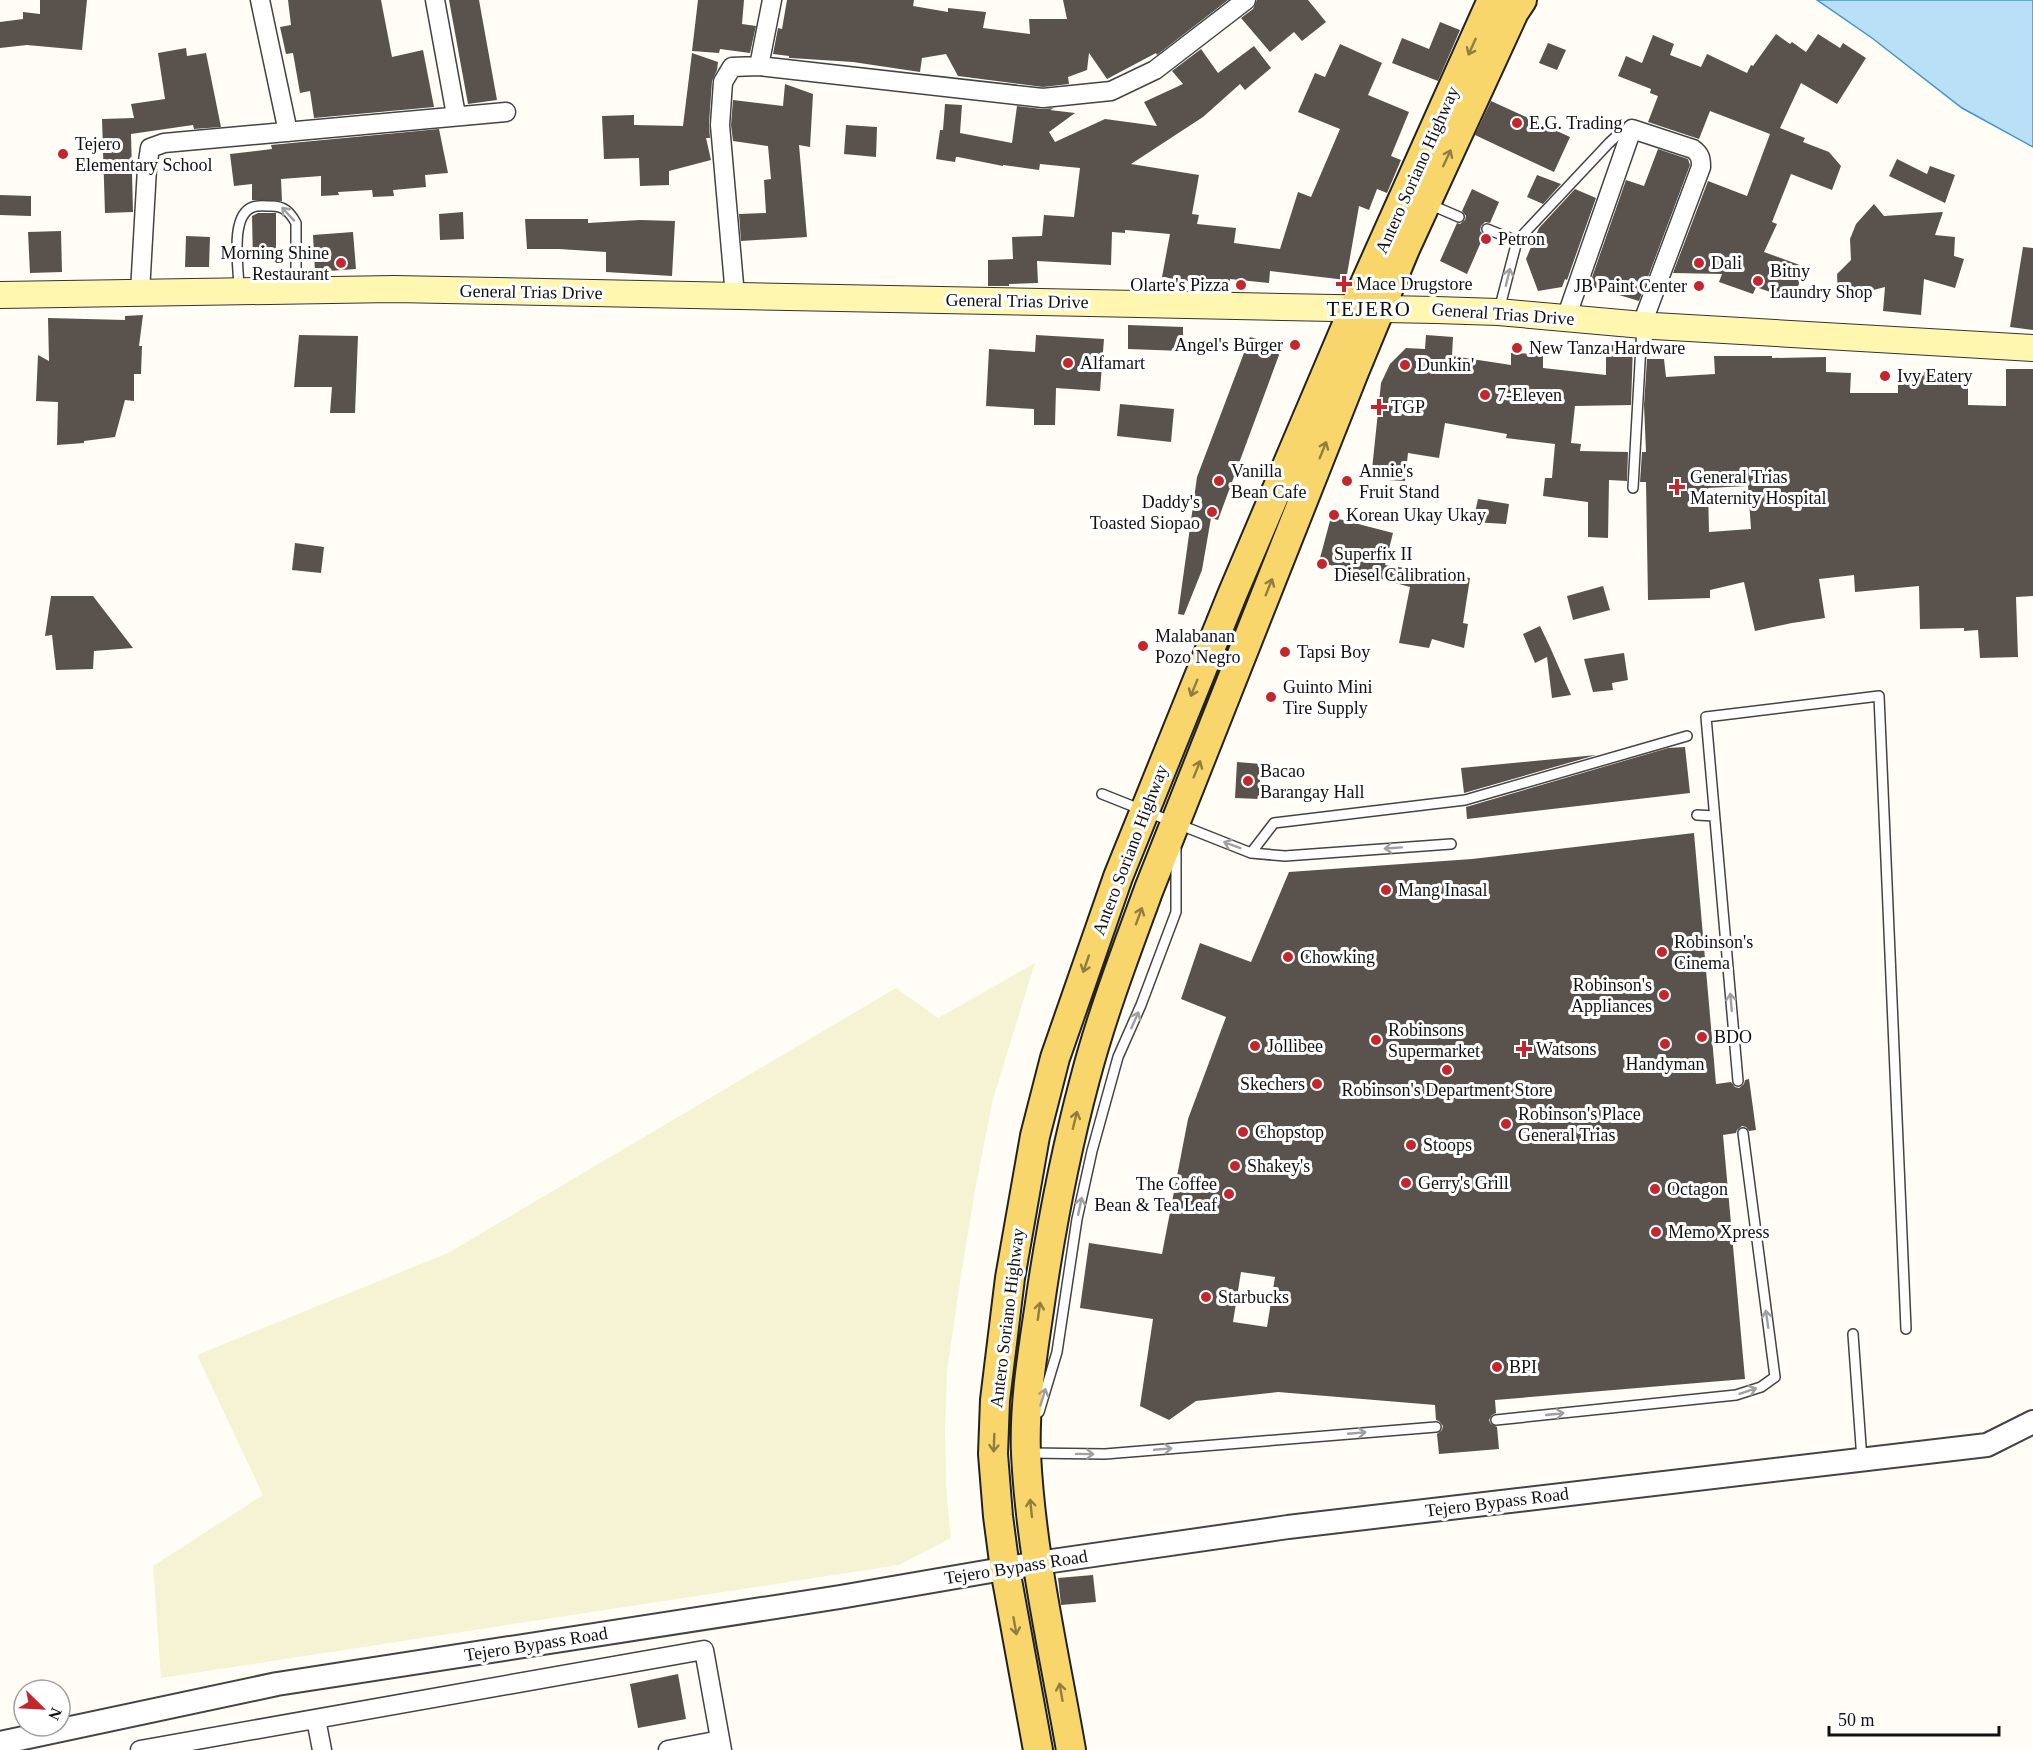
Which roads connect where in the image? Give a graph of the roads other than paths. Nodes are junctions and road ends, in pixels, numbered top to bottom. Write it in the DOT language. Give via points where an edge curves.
graph roads {
  1 [pos="260,0"];
  2 [pos="435,0"];
  3 [pos="772,0"];
  4 [pos="1246,0"];
  5 [pos="1505,2"];
  6 [pos="759,66"];
  7 [pos="506,112"];
  8 [pos="456,115"];
  9 [pos="1632,129"];
  10 [pos="288,132"];
  11 [pos="1426,202"];
  12 [pos="1459,217"];
  13 [pos="1487,229"];
  14 [pos="1516,241"];
  15 [pos="239,291"];
  16 [pos="297,291"];
  17 [pos="140,292"];
  18 [pos="0,295"];
  19 [pos="735,296"];
  20 [pos="1367,308"];
  21 [pos="1498,312"];
  22 [pos="1566,318"];
  23 [pos="1642,324"];
  24 [pos="2033,348"];
  25 [pos="1633,488"];
  26 [pos="1687,736"];
  27 [pos="1101,794"];
  28 [pos="1144,811"];
  29 [pos="1697,815"];
  30 [pos="1714,816"];
  31 [pos="1175,823"];
  32 [pos="1451,844"];
  33 [pos="1251,853"];
  34 [pos="1738,1081"];
  35 [pos="1743,1133"];
  36 [pos="1906,1329"];
  37 [pos="1853,1334"];
  38 [pos="1496,1420"];
  39 [pos="2033,1422"];
  40 [pos="1436,1427"];
  41 [pos="1026,1453"];
  42 [pos="1862,1460"];
  43 [pos="1038,1563"];
  44 [pos="1005,1569"];
  45 [pos="316,1719"];
  46 [pos="0,1743"];
  47 [pos="721,1745"];
  48 [pos="140,1750"];
  49 [pos="322,1750"];
  50 [pos="668,1750"];
  51 [pos="1038,1750"];
  52 [pos="1071,1750"];
  1 -- 10 [label="street"];
  2 -- 8 [label="street"];
  3 -- 6 [label="street"];
  4 -- 6 [label="street" via="1155,70 1111,91 1043,98"];
  11 -- 5 [label="main road, Antero Soriano Highway, one-way"];
  5 -- 20 [label="main road, Antero Soriano Highway, one-way"];
  6 -- 19 [label="street" via="732,67 723,82 720,125"];
  7 -- 8 [label="street"];
  8 -- 10 [label="street"];
  9 -- 14 [label="lane" via="1609,143"];
  9 -- 22 [label="street"];
  9 -- 23 [label="street" via="1693,148 1701,161"];
  10 -- 17 [label="street" via="164,143 150,148"];
  11 -- 12 [label="lane"];
  11 -- 20 [label="main road, Antero Soriano Highway"];
  13 -- 14 [label="lane"];
  21 -- 14 [label="lane, one-way"];
  15 -- 16 [label="main road, General Trias Drive"];
  16 -- 15 [label="lane, one-way" via="296,223 280,206 253,206 242,214 237,229"];
  15 -- 17 [label="main road, General Trias Drive"];
  16 -- 19 [label="main road, General Trias Drive"];
  17 -- 18 [label="main road, General Trias Drive"];
  19 -- 20 [label="main road, General Trias Drive"];
  20 -- 21 [label="main road, General Trias Drive"];
  20 -- 28 [label="main road, Antero Soriano Highway, one-way"];
  31 -- 20 [label="main road, Antero Soriano Highway, one-way"];
  21 -- 22 [label="main road, General Trias Drive"];
  22 -- 23 [label="main road, General Trias Drive"];
  23 -- 24 [label="main road, General Trias Drive"];
  23 -- 25 [label="lane"];
  26 -- 33 [label="lane" via="1465,800 1274,823"];
  27 -- 28 [label="lane"];
  28 -- 31 [label="lane"];
  28 -- 44 [label="main road, Antero Soriano Highway, one-way" via="1055,1058 1023,1199 995,1400 993,1454"];
  29 -- 30 [label="lane"];
  34 -- 30 [label="lane, one-way"];
  30 -- 36 [label="lane" via="1706,717 1879,696"];
  33 -- 31 [label="lane, one-way"];
  41 -- 31 [label="main road, Antero Soriano Highway, one-way" via="1033,1352 1069,1145 1119,971"];
  32 -- 33 [label="lane, one-way" via="1285,856"];
  38 -- 35 [label="lane, one-way" via="1736,1395 1761,1387 1775,1377"];
  37 -- 42 [label="lane"];
  39 -- 42 [label="street, Tejero Bypass Road" via="1987,1445"];
  41 -- 40 [label="lane, one-way" via="1105,1454"];
  43 -- 41 [label="main road, Antero Soriano Highway, one-way"];
  42 -- 43 [label="street, Tejero Bypass Road" via="1288,1527"];
  43 -- 44 [label="street, Tejero Bypass Road"];
  52 -- 43 [label="main road, Antero Soriano Highway, one-way"];
  44 -- 46 [label="street, Tejero Bypass Road" via="277,1684"];
  44 -- 51 [label="main road, Antero Soriano Highway, one-way"];
  45 -- 47 [label="street" via="704,1650"];
  45 -- 48 [label="street"];
  45 -- 49 [label="street"];
  47 -- 50 [label="street"];
}
